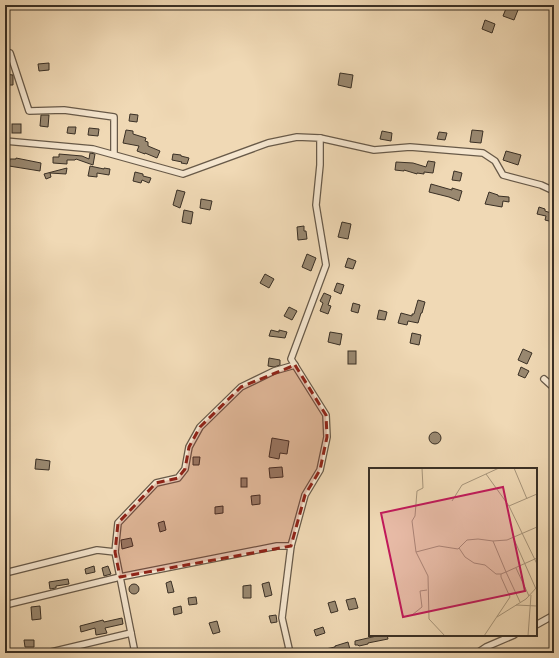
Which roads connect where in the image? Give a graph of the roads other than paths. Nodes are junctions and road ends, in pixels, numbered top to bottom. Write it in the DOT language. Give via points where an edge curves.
graph roads {
  1 [pos="5,52"];
  2 [pos="320,138"];
  3 [pos="5,141"];
  4 [pos="114,154"];
  5 [pos="554,191"];
  6 [pos="295,365"];
  7 [pos="544,378"];
  8 [pos="554,388"];
  9 [pos="291,546"];
  10 [pos="115,552"];
  11 [pos="5,573"];
  12 [pos="120,577"];
  13 [pos="5,604"];
  14 [pos="554,616"];
  15 [pos="537,624"];
  16 [pos="131,633"];
  17 [pos="512,636"];
  18 [pos="289,652"];
  19 [pos="47,653"];
  20 [pos="135,653"];
  21 [pos="279,653"];
  22 [pos="477,653"];
  1 -- 4 [label="street" via="10,53 29,112 64,110 114,117"];
  2 -- 4 [label="street" via="297,136 268,143 183,174"];
  2 -- 5 [label="street" via="374,150 410,147 483,153 495,161 504,175"];
  2 -- 6 [label="street" via="316,205 326,265 291,359"];
  3 -- 4 [label="street" via="94,149"];
  6 -- 9 [label="street" via="326,415 327,437 320,470 305,496"];
  6 -- 10 [label="street" via="274,371 242,387 200,427 189,447 185,469 178,478 156,483 118,523"];
  7 -- 8 [label="street"];
  9 -- 12 [label="street" via="277,546"];
  9 -- 18 [label="street" via="282,618"];
  10 -- 11 [label="street" via="97,550"];
  10 -- 12 [label="street"];
  12 -- 13 [label="street"];
  12 -- 16 [label="street"];
  14 -- 15 [label="street"];
  16 -- 19 [label="street"];
  16 -- 20 [label="street"];
  17 -- 22 [label="street"];
  18 -- 21 [label="street"];
}
